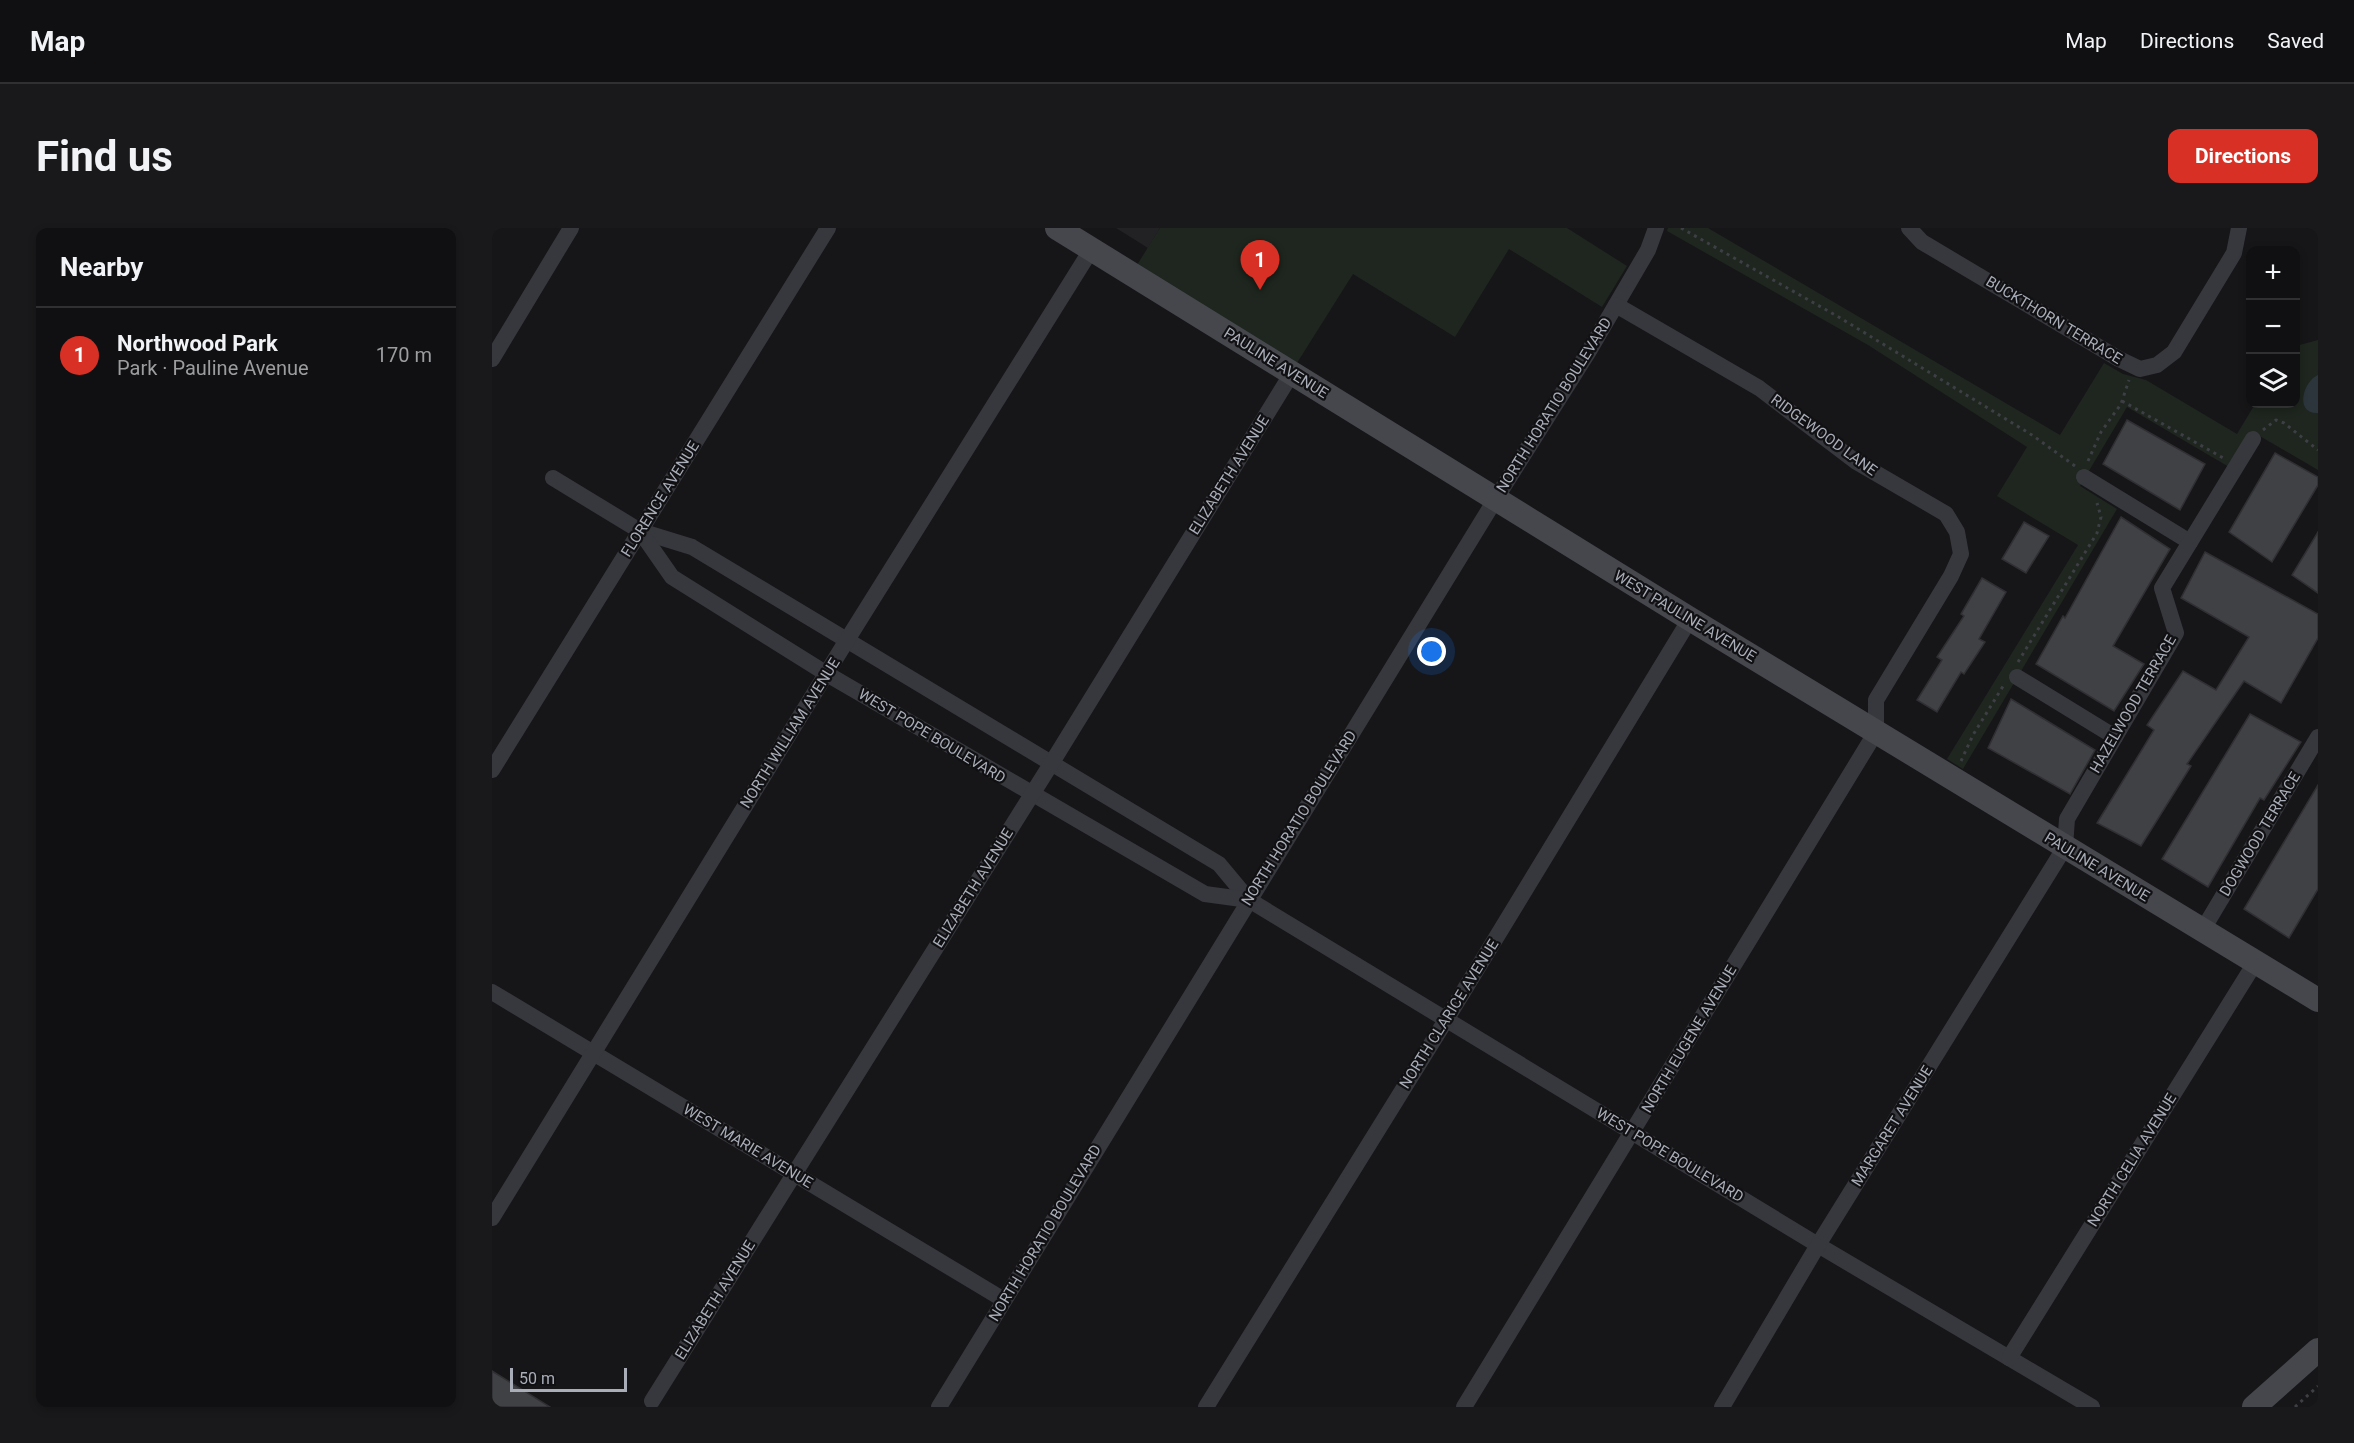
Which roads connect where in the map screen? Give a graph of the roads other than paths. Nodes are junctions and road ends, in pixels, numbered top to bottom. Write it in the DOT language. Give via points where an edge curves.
graph roads {
  1 [pos="571,228"];
  2 [pos="828,228"];
  3 [pos="1057,228"];
  4 [pos="1656,228"];
  5 [pos="1909,228"];
  6 [pos="2239,228"];
  7 [pos="1091,250"];
  8 [pos="1616,305"];
  9 [pos="492,359"];
  10 [pos="1292,373"];
  11 [pos="2253,439"];
  12 [pos="2083,476"];
  13 [pos="553,478"];
  14 [pos="1495,500"];
  15 [pos="640,531"];
  16 [pos="2190,542"];
  17 [pos="1690,619"];
  18 [pos="847,640"];
  19 [pos="2015,672"];
  20 [pos="827,674"];
  21 [pos="1876,732"];
  22 [pos="2115,737"];
  23 [pos="2318,737"];
  24 [pos="1051,764"];
  25 [pos="492,770"];
  26 [pos="1032,795"];
  27 [pos="2065,847"];
  28 [pos="1249,900"];
  29 [pos="2202,931"];
  30 [pos="2255,963"];
  31 [pos="492,992"];
  32 [pos="2318,1000"];
  33 [pos="1446,1020"];
  34 [pos="593,1053"];
  35 [pos="1632,1133"];
  36 [pos="793,1174"];
  37 [pos="492,1218"];
  38 [pos="1818,1245"];
  39 [pos="1004,1300"];
  40 [pos="2318,1350"];
  41 [pos="2009,1358"];
  42 [pos="652,1401"];
  43 [pos="939,1407"];
  44 [pos="1206,1407"];
  45 [pos="1464,1407"];
  46 [pos="1722,1407"];
  47 [pos="2092,1407"];
  48 [pos="2254,1407"];
  1 -- 9 [label="street"];
  2 -- 15 [label="street, FLORENCE AVENUE"];
  3 -- 7 [label="street, PAULINE AVENUE"];
  4 -- 8 [label="street, NORTH HORATIO BOULEVARD" via="1648,250"];
  5 -- 6 [label="street, BUCKTHORN TERRACE" via="1922,242 2140,369 2157,365 2174,352 2234,253"];
  7 -- 10 [label="street, PAULINE AVENUE"];
  7 -- 18 [label="street, NORTH WILLIAM AVENUE"];
  8 -- 14 [label="street, NORTH HORATIO BOULEVARD"];
  8 -- 21 [label="street, RIDGEWOOD LANE" via="1759,388 1855,460 1946,514 1957,532 1961,554 1951,576 1876,700"];
  10 -- 14 [label="street, PAULINE AVENUE"];
  10 -- 24 [label="street, ELIZABETH AVENUE"];
  11 -- 16 [label="street, HAZELWOOD TERRACE"];
  12 -- 16 [label="street"];
  13 -- 15 [label="street, WEST POPE BOULEVARD"];
  14 -- 17 [label="street, WEST PAULINE AVENUE"];
  14 -- 28 [label="street, NORTH HORATIO BOULEVARD"];
  15 -- 18 [label="street, WEST POPE BOULEVARD" via="692,547"];
  15 -- 20 [label="street, WEST POPE BOULEVARD" via="672,577"];
  15 -- 25 [label="street, FLORENCE AVENUE"];
  16 -- 22 [label="street, HAZELWOOD TERRACE" via="2162,588 2176,633"];
  17 -- 21 [label="street, WEST PAULINE AVENUE"];
  17 -- 33 [label="street, NORTH CLARICE AVENUE"];
  18 -- 20 [label="street, NORTH WILLIAM AVENUE"];
  18 -- 24 [label="street, WEST POPE BOULEVARD"];
  19 -- 22 [label="street"];
  20 -- 26 [label="street, WEST POPE BOULEVARD"];
  20 -- 34 [label="street, NORTH WILLIAM AVENUE"];
  21 -- 27 [label="street, PAULINE AVENUE"];
  21 -- 35 [label="street, NORTH EUGENE AVENUE"];
  22 -- 27 [label="street, HAZELWOOD TERRACE" via="2067,819"];
  23 -- 29 [label="street, DOGWOOD TERRACE"];
  24 -- 26 [label="street, ELIZABETH AVENUE"];
  24 -- 28 [label="street, WEST POPE BOULEVARD" via="1219,864"];
  26 -- 28 [label="street, WEST POPE BOULEVARD" via="1206,894"];
  26 -- 36 [label="street, ELIZABETH AVENUE"];
  27 -- 29 [label="street, PAULINE AVENUE"];
  27 -- 38 [label="street, MARGARET AVENUE"];
  28 -- 33 [label="street, WEST POPE BOULEVARD"];
  28 -- 39 [label="street, NORTH HORATIO BOULEVARD"];
  29 -- 30 [label="street, PAULINE AVENUE"];
  30 -- 32 [label="street, PAULINE AVENUE"];
  30 -- 41 [label="street, NORTH CELIA AVENUE"];
  31 -- 34 [label="street, WEST MARIE AVENUE"];
  33 -- 35 [label="street, WEST POPE BOULEVARD"];
  33 -- 44 [label="street, NORTH CLARICE AVENUE"];
  34 -- 36 [label="street, WEST MARIE AVENUE"];
  34 -- 37 [label="street, NORTH WILLIAM AVENUE"];
  35 -- 38 [label="street, WEST POPE BOULEVARD"];
  35 -- 45 [label="street, NORTH EUGENE AVENUE"];
  36 -- 39 [label="street, WEST MARIE AVENUE"];
  36 -- 42 [label="street, ELIZABETH AVENUE"];
  38 -- 41 [label="street, WEST POPE BOULEVARD"];
  38 -- 46 [label="street, MARGARET AVENUE"];
  39 -- 43 [label="street, NORTH HORATIO BOULEVARD"];
  40 -- 48 [label="street"];
  41 -- 47 [label="street, WEST POPE BOULEVARD"];
}
